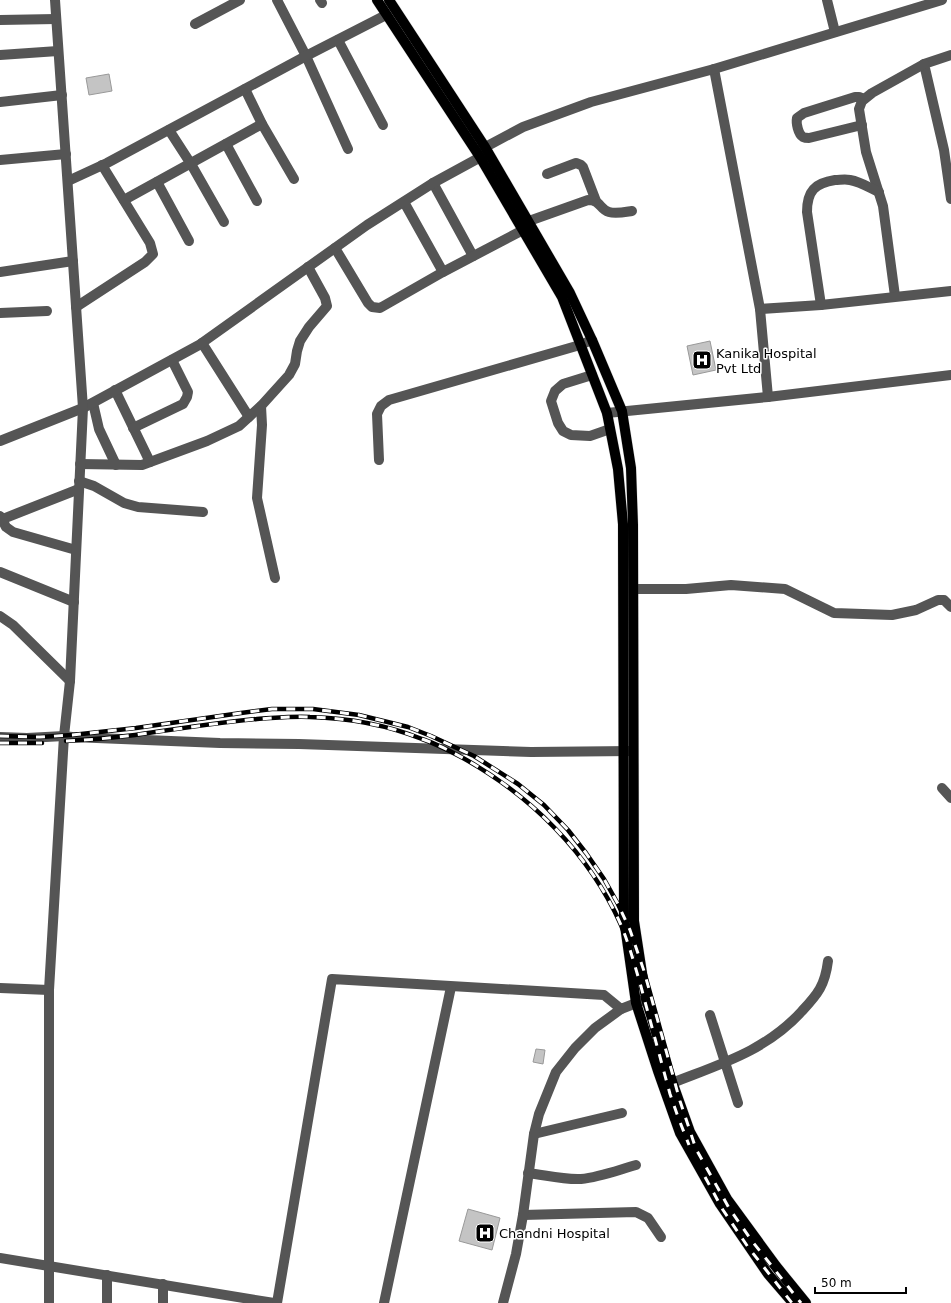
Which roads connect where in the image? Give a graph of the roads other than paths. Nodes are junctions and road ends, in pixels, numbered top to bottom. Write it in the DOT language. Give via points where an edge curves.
graph roads {
  1 [pos="55,0"];
  2 [pos="240,0"];
  3 [pos="277,0"];
  4 [pos="377,0"];
  5 [pos="389,0"];
  6 [pos="827,0"];
  7 [pos="942,0"];
  8 [pos="386,15"];
  9 [pos="56,19"];
  10 [pos="0,20"];
  11 [pos="195,24"];
  12 [pos="835,32"];
  13 [pos="338,40"];
  14 [pos="58,51"];
  15 [pos="0,55"];
  16 [pos="951,55"];
  17 [pos="306,56"];
  18 [pos="924,64"];
  19 [pos="714,69"];
  20 [pos="245,89"];
  21 [pos="62,95"];
  22 [pos="864,99"];
  23 [pos="0,102"];
  24 [pos="262,124"];
  25 [pos="383,125"];
  26 [pos="862,125"];
  27 [pos="169,130"];
  28 [pos="226,144"];
  29 [pos="348,149"];
  30 [pos="483,152"];
  31 [pos="66,154"];
  32 [pos="0,160"];
  33 [pos="191,164"];
  34 [pos="102,165"];
  35 [pos="547,174"];
  36 [pos="294,179"];
  37 [pos="68,181"];
  38 [pos="157,182"];
  39 [pos="433,184"];
  40 [pos="879,192"];
  41 [pos="951,199"];
  42 [pos="124,200"];
  43 [pos="258,201"];
  44 [pos="596,201"];
  45 [pos="404,202"];
  46 [pos="632,211"];
  47 [pos="529,221"];
  48 [pos="224,222"];
  49 [pos="523,230"];
  50 [pos="189,241"];
  51 [pos="335,248"];
  52 [pos="473,256"];
  53 [pos="73,261"];
  54 [pos="308,267"];
  55 [pos="0,272"];
  56 [pos="443,272"];
  57 [pos="951,291"];
  58 [pos="895,296"];
  59 [pos="822,304"];
  60 [pos="76,307"];
  61 [pos="760,308"];
  62 [pos="47,311"];
  63 [pos="0,313"];
  64 [pos="592,340"];
  65 [pos="202,343"];
  66 [pos="580,345"];
  67 [pos="172,360"];
  68 [pos="592,375"];
  69 [pos="951,376"];
  70 [pos="115,390"];
  71 [pos="768,397"];
  72 [pos="93,403"];
  73 [pos="261,406"];
  74 [pos="82,408"];
  75 [pos="622,411"];
  76 [pos="607,413"];
  77 [pos="249,417"];
  78 [pos="133,428"];
  79 [pos="610,429"];
  80 [pos="0,441"];
  81 [pos="379,460"];
  82 [pos="150,462"];
  83 [pos="80,464"];
  84 [pos="116,465"];
  85 [pos="79,485"];
  86 [pos="203,512"];
  87 [pos="0,518"];
  88 [pos="76,550"];
  89 [pos="0,572"];
  90 [pos="275,578"];
  91 [pos="634,589"];
  92 [pos="74,602"];
  93 [pos="951,607"];
  94 [pos="623,610"];
  95 [pos="634,610"];
  96 [pos="0,616"];
  97 [pos="70,681"];
  98 [pos="64,736"];
  99 [pos="0,737"];
  100 [pos="624,751"];
  101 [pos="634,751"];
  102 [pos="942,788"];
  103 [pos="951,798"];
  104 [pos="828,961"];
  105 [pos="451,987"];
  106 [pos="0,988"];
  107 [pos="49,990"];
  108 [pos="641,1001"];
  109 [pos="621,1009"];
  110 [pos="710,1015"];
  111 [pos="725,1063"];
  112 [pos="672,1083"];
  113 [pos="738,1103"];
  114 [pos="622,1113"];
  115 [pos="534,1134"];
  116 [pos="636,1165"];
  117 [pos="528,1173"];
  118 [pos="523,1215"];
  119 [pos="661,1237"];
  120 [pos="0,1258"];
  121 [pos="48,1265"];
  122 [pos="107,1275"];
  123 [pos="163,1284"];
  124 [pos="221,1299"];
  125 [pos="49,1303"];
  126 [pos="107,1303"];
  127 [pos="163,1303"];
  128 [pos="274,1303"];
  129 [pos="277,1303"];
  130 [pos="384,1303"];
  131 [pos="503,1303"];
  132 [pos="793,1303"];
  133 [pos="806,1303"];
  1 -- 9 [label="street"];
  2 -- 11 [label="street"];
  3 -- 17 [label="street"];
  4 -- 8 [label="main road"];
  5 -- 30 [label="main road"];
  6 -- 12 [label="street"];
  7 -- 12 [label="street"];
  8 -- 13 [label="street"];
  8 -- 30 [label="main road"];
  9 -- 10 [label="street"];
  9 -- 14 [label="street"];
  12 -- 19 [label="street"];
  13 -- 17 [label="street"];
  13 -- 25 [label="street"];
  14 -- 15 [label="street"];
  14 -- 21 [label="street"];
  16 -- 18 [label="street"];
  17 -- 20 [label="street"];
  17 -- 29 [label="street"];
  18 -- 22 [label="street"];
  18 -- 41 [label="street" via="944,150"];
  19 -- 30 [label="street" via="591,102 523,127"];
  19 -- 61 [label="street"];
  20 -- 24 [label="street"];
  20 -- 27 [label="street"];
  21 -- 23 [label="street"];
  21 -- 31 [label="street"];
  22 -- 26 [label="street" via="859,109"];
  22 -- 26 [label="street" via="855,97 804,114 797,118 796,122 800,135 810,138"];
  24 -- 28 [label="street"];
  24 -- 36 [label="street"];
  26 -- 40 [label="street" via="866,152"];
  27 -- 33 [label="street"];
  27 -- 34 [label="street"];
  28 -- 33 [label="street"];
  28 -- 43 [label="street"];
  30 -- 39 [label="street"];
  30 -- 47 [label="main road"];
  30 -- 49 [label="main road"];
  31 -- 32 [label="street"];
  31 -- 37 [label="street"];
  33 -- 38 [label="street"];
  33 -- 48 [label="street"];
  34 -- 37 [label="street"];
  34 -- 42 [label="street"];
  35 -- 44 [label="street" via="576,163 581,164"];
  37 -- 53 [label="street"];
  38 -- 42 [label="street"];
  38 -- 50 [label="street"];
  39 -- 45 [label="street"];
  39 -- 52 [label="street"];
  40 -- 58 [label="street"];
  40 -- 59 [label="street" via="863,184 843,179 819,184 814,188 807,212"];
  42 -- 60 [label="street" via="150,243 153,254 145,262"];
  44 -- 46 [label="street" via="609,212"];
  44 -- 47 [label="street" via="588,200"];
  45 -- 51 [label="street"];
  45 -- 56 [label="street"];
  47 -- 64 [label="main road" via="570,293"];
  49 -- 52 [label="street"];
  49 -- 66 [label="main road" via="562,297"];
  51 -- 54 [label="street"];
  51 -- 56 [label="street" via="368,303 376,308 388,304"];
  52 -- 56 [label="street"];
  53 -- 55 [label="street"];
  53 -- 60 [label="street"];
  54 -- 65 [label="street"];
  54 -- 73 [label="street" via="327,306 300,341 293,370"];
  57 -- 58 [label="street"];
  58 -- 59 [label="street"];
  59 -- 61 [label="street"];
  60 -- 74 [label="street"];
  61 -- 71 [label="street"];
  62 -- 63 [label="street"];
  64 -- 66 [label="street"];
  64 -- 75 [label="main road"];
  65 -- 67 [label="street"];
  65 -- 77 [label="street"];
  66 -- 68 [label="main road"];
  66 -- 81 [label="street" via="389,400 381,406 377,414"];
  67 -- 70 [label="street"];
  67 -- 78 [label="street" via="188,392 186,401"];
  68 -- 76 [label="main road"];
  68 -- 79 [label="street" via="563,384 555,391 552,401 558,423 563,431 571,435 590,436"];
  69 -- 71 [label="street"];
  70 -- 72 [label="street"];
  70 -- 78 [label="street"];
  71 -- 75 [label="street"];
  72 -- 74 [label="street"];
  72 -- 84 [label="street" via="99,429"];
  73 -- 77 [label="street"];
  73 -- 90 [label="street" via="257,498"];
  74 -- 80 [label="street"];
  74 -- 83 [label="street"];
  75 -- 76 [label="street"];
  75 -- 91 [label="main road" via="631,468"];
  76 -- 79 [label="main road"];
  77 -- 82 [label="street" via="226,433"];
  78 -- 82 [label="street"];
  79 -- 94 [label="main road" via="618,469 623,524"];
  82 -- 84 [label="street" via="142,465"];
  83 -- 84 [label="street"];
  83 -- 85 [label="street"];
  85 -- 86 [label="street" via="94,486 134,506"];
  85 -- 87 [label="street"];
  85 -- 88 [label="street"];
  87 -- 88 [label="street" via="13,532"];
  88 -- 92 [label="street"];
  89 -- 92 [label="street"];
  91 -- 93 [label="street" via="731,585 785,590 834,613 892,615 916,610 938,600 944,600"];
  91 -- 95 [label="main road"];
  92 -- 97 [label="street"];
  94 -- 95 [label="main road"];
  94 -- 100 [label="main road"];
  95 -- 101 [label="main road"];
  96 -- 97 [label="street" via="13,625"];
  97 -- 98 [label="street"];
  98 -- 99 [label="street"];
  98 -- 100 [label="street" via="531,752"];
  98 -- 107 [label="street"];
  100 -- 101 [label="street"];
  100 -- 108 [label="main road" via="624,919"];
  101 -- 108 [label="main road" via="634,921"];
  102 -- 103 [label="street"];
  104 -- 111 [label="street" via="823,984 817,994 786,1028 758,1047"];
  105 -- 109 [label="street" via="604,995"];
  105 -- 129 [label="street" via="332,979"];
  105 -- 130 [label="street"];
  106 -- 107 [label="street"];
  107 -- 121 [label="street"];
  108 -- 109 [label="street"];
  108 -- 112 [label="main road"];
  108 -- 132 [label="main road" via="658,1071 680,1133 720,1204 768,1274"];
  109 -- 115 [label="street" via="575,1048 556,1072"];
  110 -- 111 [label="street"];
  111 -- 112 [label="street"];
  111 -- 113 [label="street"];
  112 -- 133 [label="main road" via="690,1132 727,1199"];
  114 -- 115 [label="street"];
  115 -- 117 [label="street"];
  116 -- 117 [label="street" via="582,1179"];
  117 -- 118 [label="street"];
  118 -- 119 [label="street" via="636,1212 648,1218"];
  118 -- 131 [label="street"];
  120 -- 121 [label="street"];
  121 -- 122 [label="street"];
  121 -- 125 [label="street"];
  122 -- 123 [label="street"];
  122 -- 126 [label="street"];
  123 -- 124 [label="street"];
  123 -- 127 [label="street"];
  124 -- 128 [label="street"];
}
